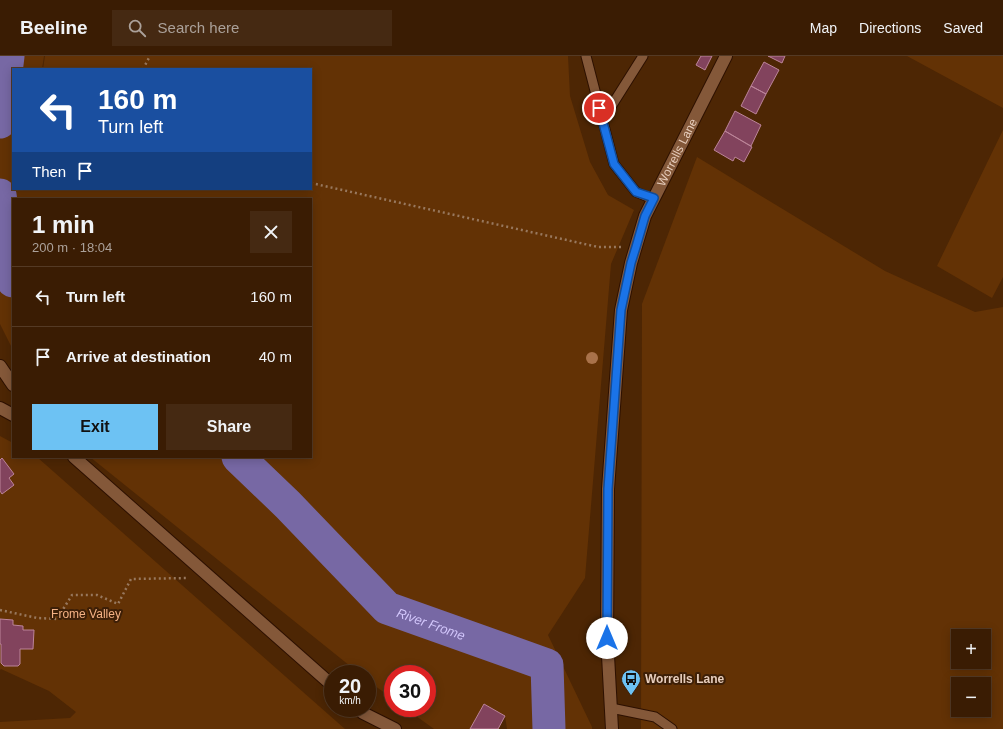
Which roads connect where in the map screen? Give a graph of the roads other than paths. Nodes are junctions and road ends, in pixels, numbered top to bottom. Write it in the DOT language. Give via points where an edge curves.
graph roads {
  1 [pos="586,56"];
  2 [pos="643,56"];
  3 [pos="726,56"];
  4 [pos="602,121"];
  5 [pos="654,198"];
  6 [pos="0,366"];
  7 [pos="12,384"];
  8 [pos="0,408"];
  9 [pos="12,414"];
  10 [pos="75,458"];
  11 [pos="324,678"];
  12 [pos="610,708"];
  13 [pos="371,717"];
  14 [pos="395,729"];
  15 [pos="612,729"];
  16 [pos="672,729"];
  1 -- 4 [label="lane"];
  2 -- 4 [label="lane"];
  3 -- 5 [label="street, Worrells Lane"];
  4 -- 5 [label="lane" via="614,164 636,192"];
  5 -- 12 [label="street, Worrells Lane" via="645,216 631,263 621,310 608,489 607,638"];
  6 -- 7 [label="street"];
  8 -- 9 [label="street"];
  10 -- 11 [label="street"];
  12 -- 15 [label="street, Worrells Lane"];
  12 -- 16 [label="lane" via="655,717"];
  13 -- 14 [label="street"];
}
